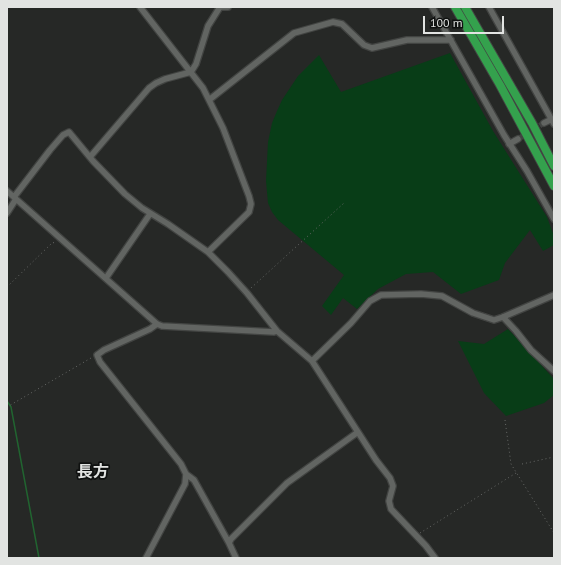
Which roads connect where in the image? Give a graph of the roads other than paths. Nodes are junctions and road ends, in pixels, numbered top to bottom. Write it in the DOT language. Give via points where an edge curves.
graph roads {
  1 [pos="140,7"];
  2 [pos="220,7"];
  3 [pos="228,7"];
  4 [pos="432,7"];
  5 [pos="454,7"];
  6 [pos="466,7"];
  7 [pos="489,7"];
  8 [pos="451,40"];
  9 [pos="191,72"];
  10 [pos="209,100"];
  11 [pos="553,122"];
  12 [pos="544,123"];
  13 [pos="518,138"];
  14 [pos="509,144"];
  15 [pos="90,157"];
  16 [pos="554,166"];
  17 [pos="554,186"];
  18 [pos="7,191"];
  19 [pos="15,198"];
  20 [pos="7,213"];
  21 [pos="150,214"];
  22 [pos="554,219"];
  23 [pos="208,252"];
  24 [pos="106,278"];
  25 [pos="554,295"];
  26 [pos="503,318"];
  27 [pos="157,324"];
  28 [pos="277,331"];
  29 [pos="312,362"];
  30 [pos="554,371"];
  31 [pos="358,432"];
  32 [pos="186,474"];
  33 [pos="229,543"];
  34 [pos="146,558"];
  35 [pos="236,558"];
  36 [pos="435,558"];
  1 -- 9 [label="street"];
  2 -- 3 [label="street"];
  2 -- 9 [label="street" via="208,26"];
  4 -- 8 [label="street"];
  5 -- 17 [label="highway" via="500,85"];
  6 -- 16 [label="highway"];
  7 -- 11 [label="street"];
  8 -- 10 [label="street" via="407,40 372,48 364,45 342,24 333,22 294,33"];
  8 -- 14 [label="street"];
  9 -- 10 [label="street"];
  9 -- 15 [label="street" via="165,79 149,88"];
  10 -- 23 [label="street" via="223,128 252,204 249,212"];
  11 -- 12 [label="street"];
  13 -- 14 [label="street"];
  14 -- 22 [label="street"];
  15 -- 19 [label="street" via="69,132 65,133"];
  15 -- 21 [label="street" via="125,194"];
  18 -- 19 [label="street"];
  19 -- 20 [label="street"];
  19 -- 24 [label="street"];
  21 -- 23 [label="street"];
  21 -- 24 [label="street"];
  23 -- 28 [label="street"];
  24 -- 27 [label="street"];
  25 -- 26 [label="street"];
  26 -- 29 [label="street" via="494,320 482,316 442,296 381,295 370,301"];
  26 -- 30 [label="street" via="531,350"];
  27 -- 28 [label="street" via="168,328"];
  27 -- 32 [label="street" via="97,355"];
  28 -- 29 [label="street"];
  29 -- 31 [label="street"];
  31 -- 33 [label="street" via="287,483"];
  31 -- 36 [label="street" via="392,482 389,501 391,509"];
  32 -- 33 [label="street" via="194,480"];
  32 -- 34 [label="street" via="185,484"];
  33 -- 35 [label="street"];
}
